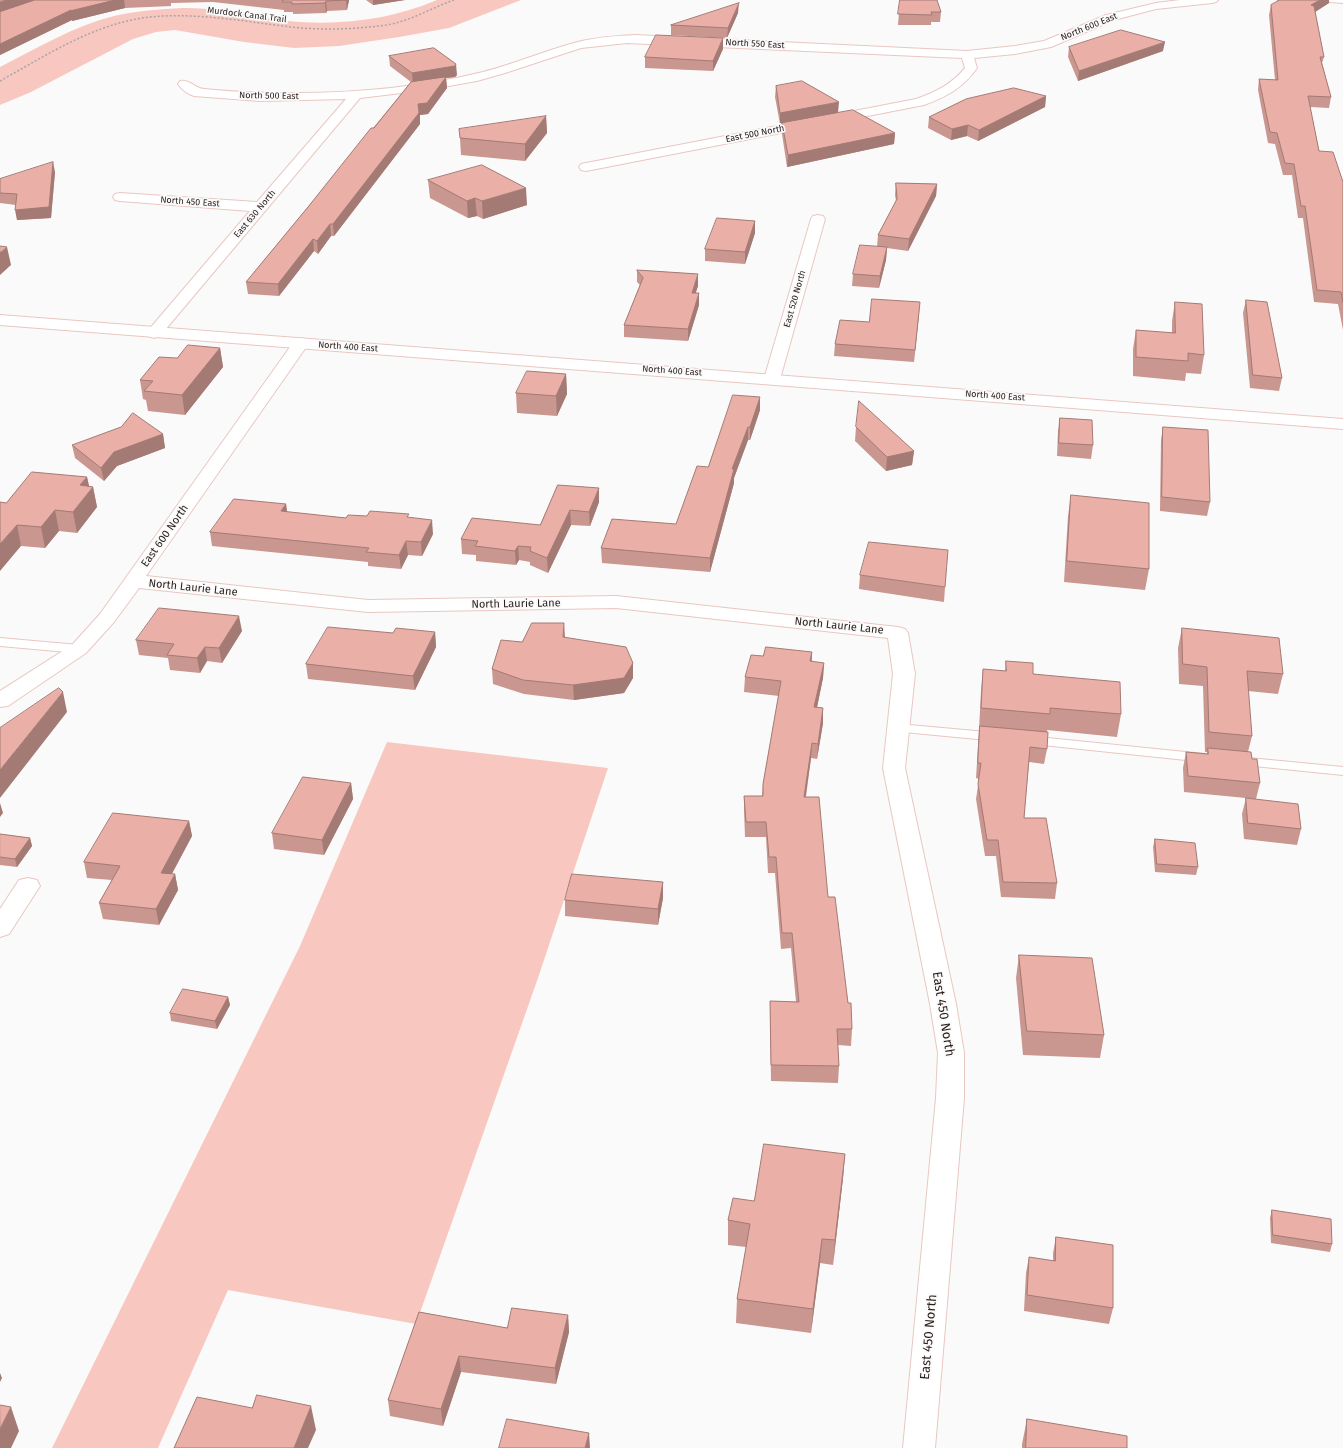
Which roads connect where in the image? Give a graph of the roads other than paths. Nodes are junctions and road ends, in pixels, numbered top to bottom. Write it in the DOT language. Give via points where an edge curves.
graph roads {
  1 [pos="1212,0"];
  2 [pos="1334,0"];
  3 [pos="1343,0"];
  4 [pos="967,55"];
  5 [pos="184,84"];
  6 [pos="356,95"];
  7 [pos="586,167"];
  8 [pos="120,197"];
  9 [pos="261,207"];
  10 [pos="818,219"];
  11 [pos="0,320"];
  12 [pos="154,333"];
  13 [pos="302,344"];
  14 [pos="772,379"];
  15 [pos="1343,424"];
  16 [pos="133,581"];
  17 [pos="898,633"];
  18 [pos="0,642"];
  19 [pos="79,648"];
  20 [pos="0,701"];
  21 [pos="898,728"];
  22 [pos="1343,771"];
  23 [pos="28,886"];
  24 [pos="0,928"];
  25 [pos="919,1448"];
  1 -- 4 [label="street, North 600 East" via="1156,6 1110,17 1047,44"];
  2 -- 3 [label="street"];
  4 -- 6 [label="street, North 550 East" via="635,39 602,41 572,47 478,77"];
  4 -- 7 [label="street, East 500 North" via="971,68 961,81 944,94 919,102"];
  5 -- 6 [label="street, North 500 East" via="194,92 269,97"];
  6 -- 9 [label="street, East 630 North"];
  8 -- 9 [label="street, North 450 East"];
  9 -- 12 [label="street, East 630 North"];
  10 -- 14 [label="street, East 520 North"];
  11 -- 12 [label="street, North 400 East"];
  12 -- 13 [label="street, North 400 East"];
  13 -- 14 [label="street, North 400 East"];
  13 -- 16 [label="street, East 600 North"];
  14 -- 15 [label="street, North 400 East"];
  16 -- 17 [label="street, North Laurie Lane" via="368,606 616,602"];
  16 -- 19 [label="street, East 600 North" via="107,618"];
  17 -- 21 [label="street, East 450 North" via="904,674"];
  18 -- 19 [label="lane"];
  19 -- 20 [label="street, East 600 North"];
  21 -- 22 [label="lane"];
  21 -- 25 [label="street, East 450 North" via="894,768 944,1004 951,1053 950,1098"];
  23 -- 24 [label="street"];
}
